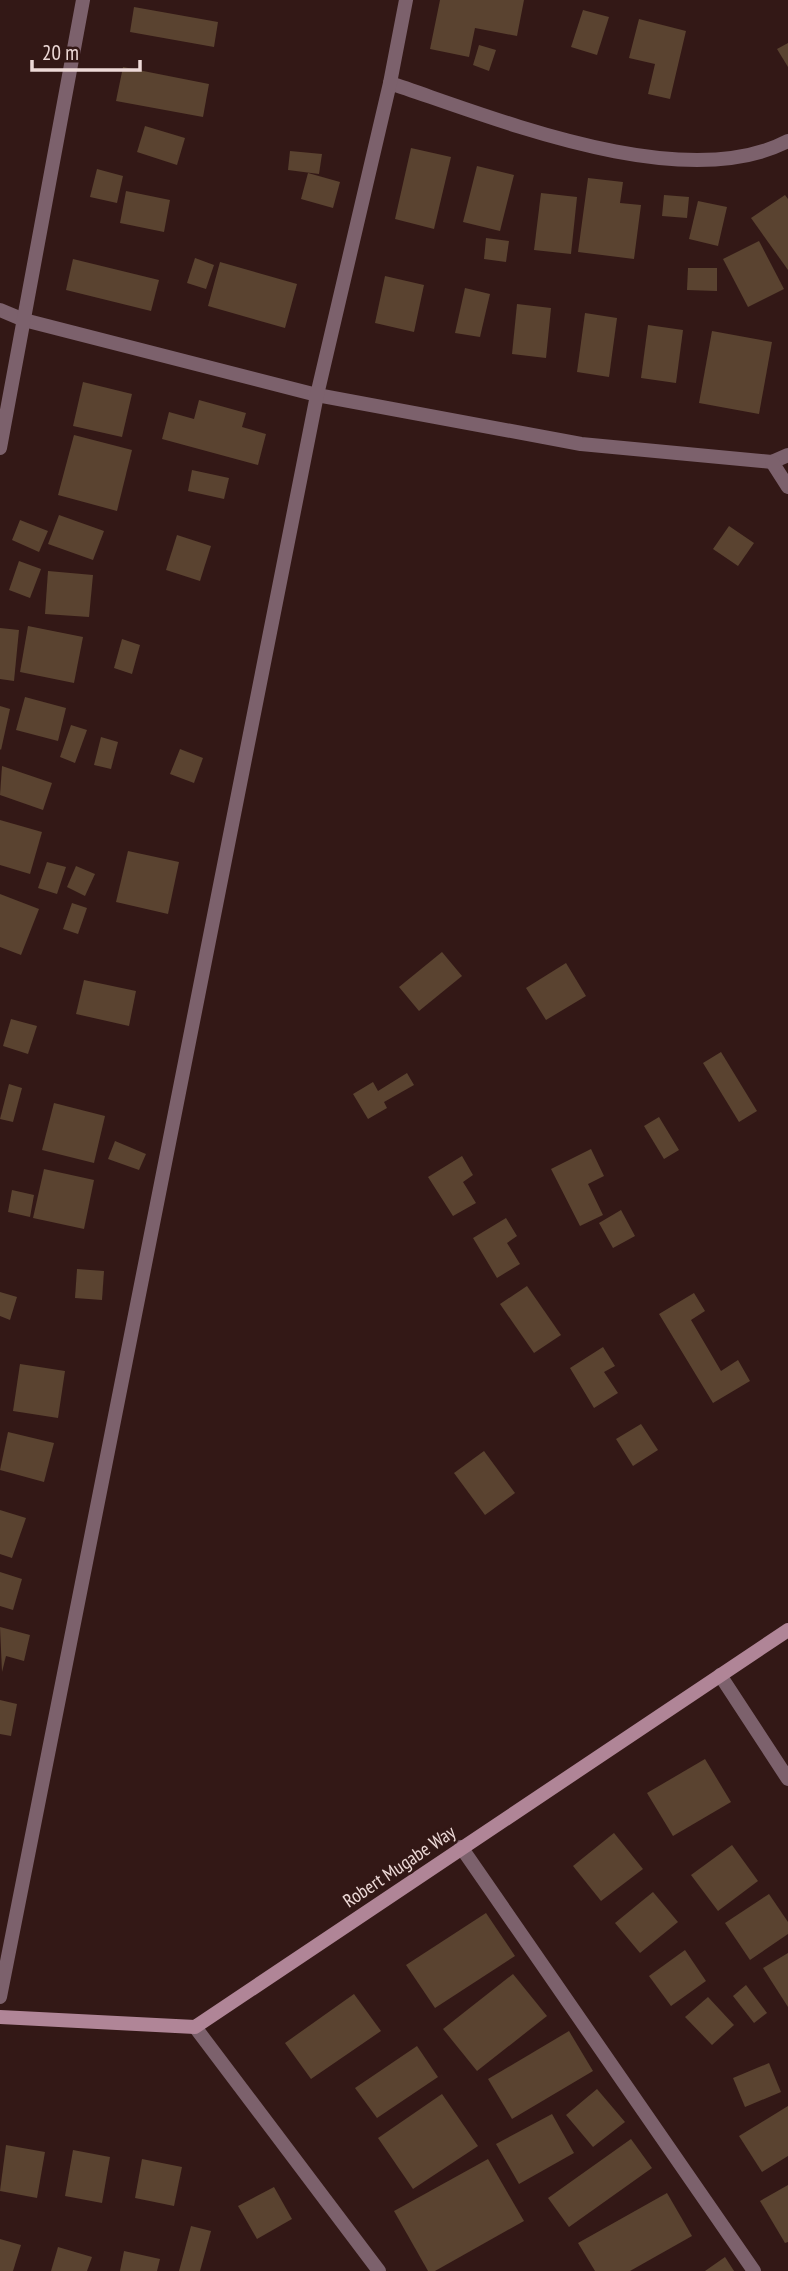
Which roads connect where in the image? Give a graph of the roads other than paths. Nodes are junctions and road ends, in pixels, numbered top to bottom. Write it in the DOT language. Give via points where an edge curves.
graph roads {
  1 [pos="83,0"];
  2 [pos="406,0"];
  3 [pos="390,83"];
  4 [pos="788,141"];
  5 [pos="0,310"];
  6 [pos="24,320"];
  7 [pos="317,395"];
  8 [pos="0,448"];
  9 [pos="788,455"];
  10 [pos="772,462"];
  11 [pos="788,486"];
  12 [pos="788,1630"];
  13 [pos="720,1675"];
  14 [pos="788,1779"];
  15 [pos="461,1847"];
  16 [pos="0,1997"];
  17 [pos="0,2017"];
  18 [pos="195,2027"];
  19 [pos="379,2271"];
  20 [pos="754,2271"];
  1 -- 6 [label="street"];
  2 -- 3 [label="street"];
  3 -- 4 [label="street" via="571,144 714,162"];
  3 -- 7 [label="street"];
  5 -- 6 [label="street"];
  6 -- 7 [label="street"];
  6 -- 8 [label="street"];
  7 -- 10 [label="street" via="581,444"];
  7 -- 16 [label="street"];
  9 -- 10 [label="street"];
  10 -- 11 [label="street"];
  12 -- 13 [label="street, Robert Mugabe Way"];
  13 -- 14 [label="street"];
  13 -- 15 [label="street, Robert Mugabe Way"];
  15 -- 18 [label="street, Robert Mugabe Way"];
  15 -- 20 [label="street"];
  17 -- 18 [label="street"];
  18 -- 19 [label="street"];
}
